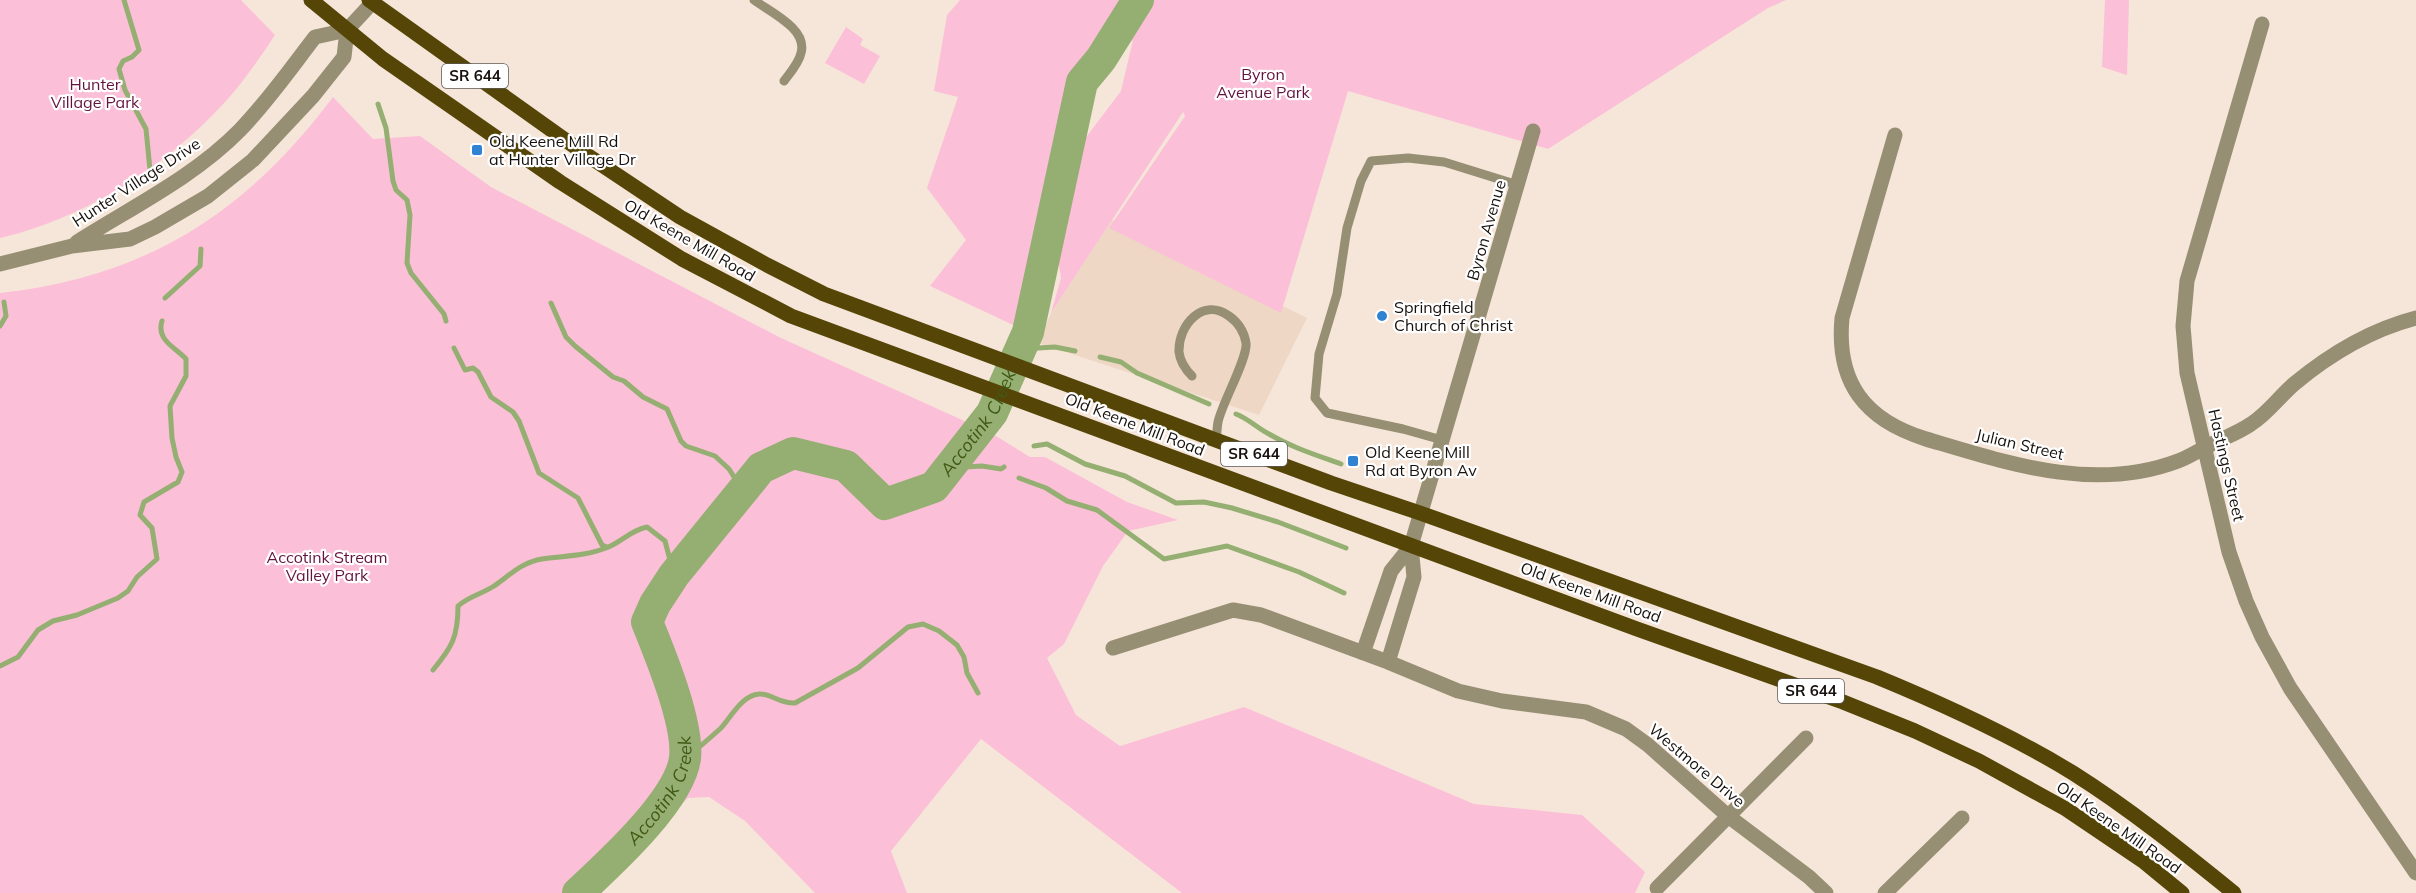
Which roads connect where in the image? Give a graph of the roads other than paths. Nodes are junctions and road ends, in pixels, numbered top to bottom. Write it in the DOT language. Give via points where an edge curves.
graph roads {
  1 [pos="311,0"];
  2 [pos="754,0"];
  3 [pos="372,1"];
  4 [pos="2262,24"];
  5 [pos="347,30"];
  6 [pos="784,81"];
  7 [pos="1533,130"];
  8 [pos="1895,135"];
  9 [pos="1518,185"];
  10 [pos="72,246"];
  11 [pos="0,264"];
  12 [pos="2416,318"];
  13 [pos="1192,376"];
  14 [pos="1216,440"];
  15 [pos="1442,440"];
  16 [pos="2204,448"];
  17 [pos="1420,513"];
  18 [pos="1411,546"];
  19 [pos="1113,648"];
  20 [pos="1363,653"];
  21 [pos="1388,662"];
  22 [pos="1806,738"];
  23 [pos="1728,816"];
  24 [pos="1962,818"];
  25 [pos="2416,873"];
  26 [pos="1657,888"];
  27 [pos="1826,893"];
  28 [pos="1885,893"];
  29 [pos="2182,893"];
  30 [pos="2234,893"];
  1 -- 5 [label="main road, Old Keene Mill Road / SR 644"];
  2 -- 6 [label="lane" via="795,30 802,43 801,55"];
  3 -- 5 [label="street"];
  3 -- 14 [label="main road, Old Keene Mill Road / SR 644" via="578,149 699,229 824,294"];
  4 -- 16 [label="street, Hastings Street" via="2184,298 2185,357"];
  5 -- 10 [label="street, Hunter Village Drive" via="315,36 282,81 210,156"];
  5 -- 10 [label="street, Hunter Village Drive" via="344,57 313,96 253,160 208,196 130,239"];
  5 -- 18 [label="main road, Old Keene Mill Road / SR 644" via="560,182 703,271 791,316"];
  7 -- 9 [label="street, Byron Avenue"];
  8 -- 16 [label="street, Julian Street" via="1842,318 1843,361 1850,381 1869,409 1885,422 1921,437 2063,474 2140,472 2179,461"];
  9 -- 15 [label="street, Byron Avenue"];
  9 -- 15 [label="lane" via="1444,162 1408,158 1371,161 1361,181 1347,228 1337,294 1319,354 1315,398 1327,413"];
  10 -- 11 [label="street, Hunter Village Drive"];
  12 -- 16 [label="street, Julian Street" via="2370,333 2340,350 2292,386 2251,424"];
  13 -- 14 [label="lane" via="1179,354 1187,322 1199,312 1227,314 1240,326 1247,345 1218,421"];
  14 -- 17 [label="main road, Old Keene Mill Road / SR 644"];
  15 -- 17 [label="street, Byron Avenue"];
  16 -- 25 [label="street, Hastings Street" via="2229,552 2262,637 2290,688"];
  17 -- 18 [label="street, Byron Avenue"];
  17 -- 30 [label="main road, Old Keene Mill Road / SR 644" via="1877,677 1988,725 2074,774 2155,830"];
  18 -- 20 [label="street" via="1391,571"];
  18 -- 21 [label="street" via="1414,577"];
  18 -- 29 [label="main road, Old Keene Mill Road / SR 644" via="1915,731 2066,809 2144,861"];
  19 -- 20 [label="street, Westmore Drive" via="1233,610 1261,615"];
  20 -- 21 [label="street, Westmore Drive"];
  21 -- 23 [label="street, Westmore Drive" via="1458,692 1586,712 1605,719 1648,745"];
  22 -- 23 [label="street"];
  23 -- 26 [label="street"];
  23 -- 27 [label="street, Westmore Drive"];
  24 -- 28 [label="street"];
}
